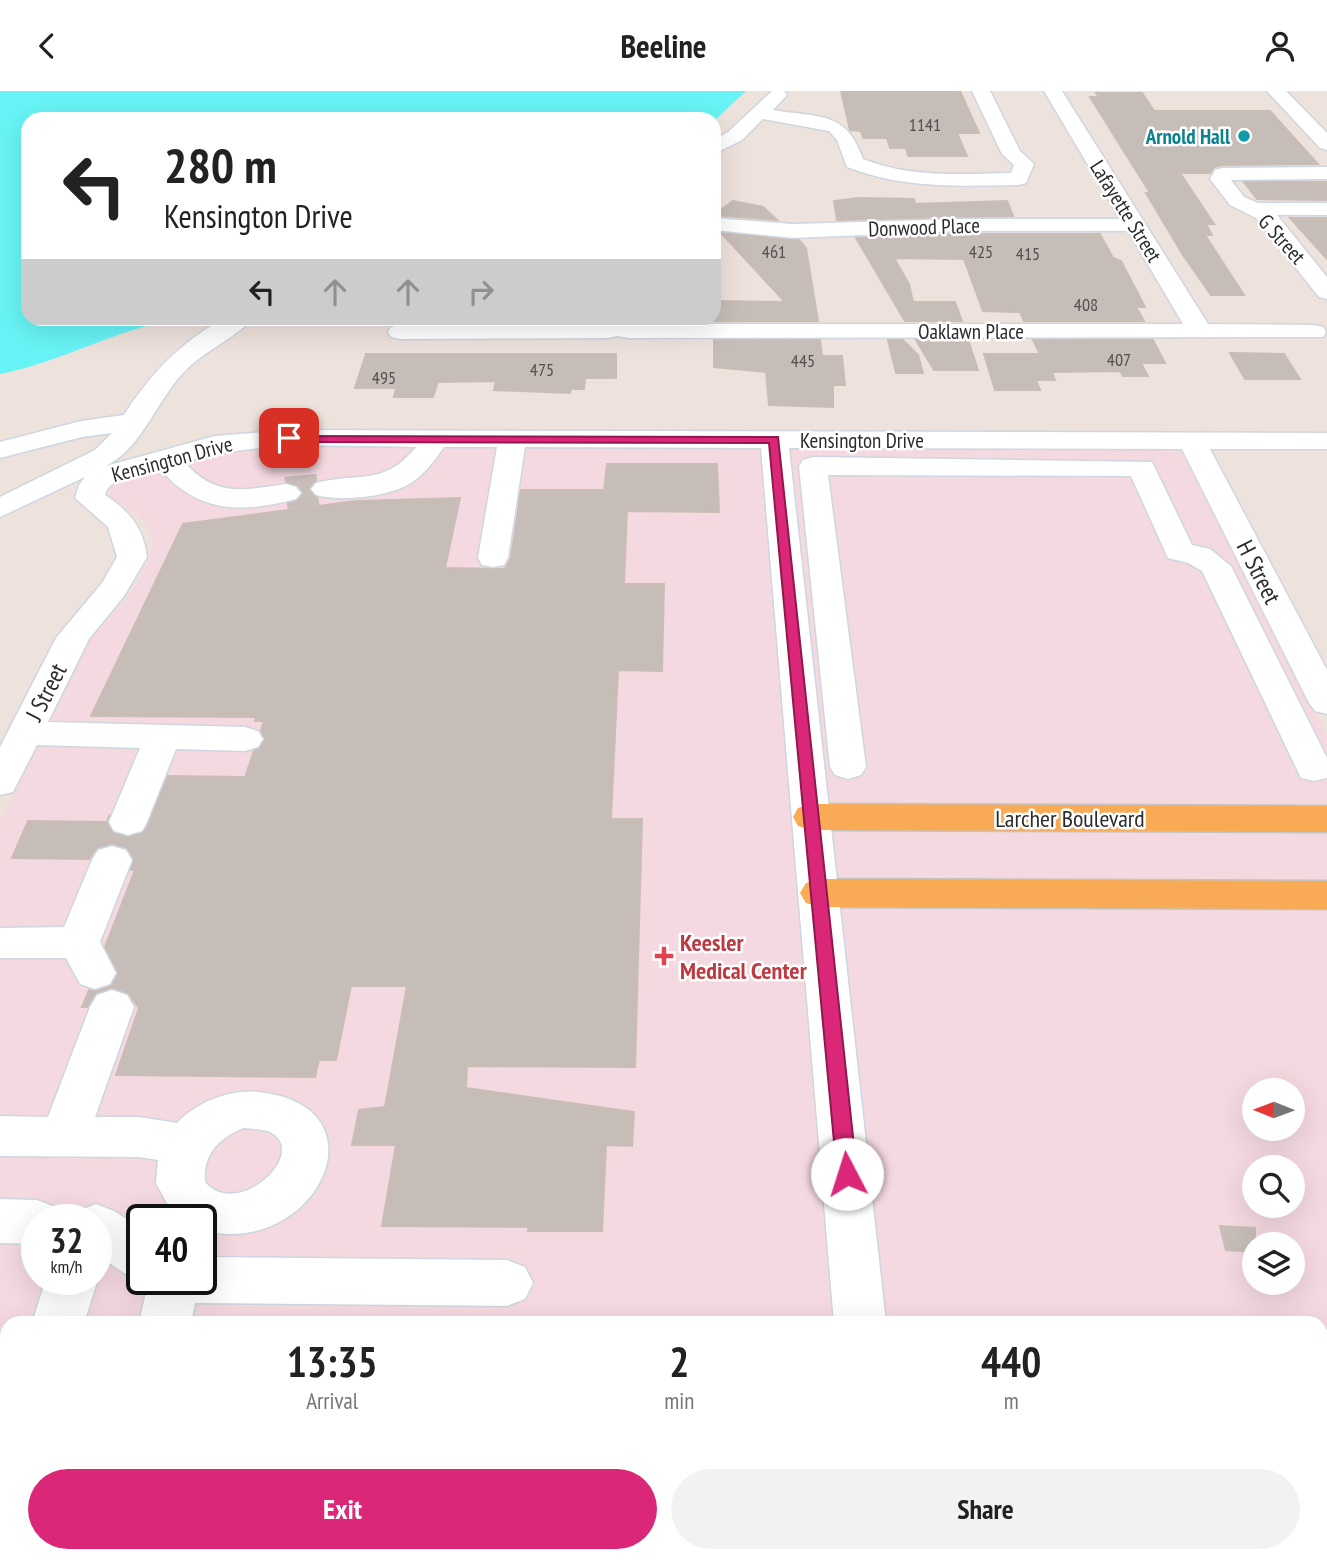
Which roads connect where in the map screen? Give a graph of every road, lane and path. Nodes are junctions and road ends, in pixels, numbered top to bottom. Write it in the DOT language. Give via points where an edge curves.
graph roads {
  1 [pos="782,91"];
  2 [pos="981,91"];
  3 [pos="1053,91"];
  4 [pos="1276,91"];
  5 [pos="761,113"];
  6 [pos="721,144"];
  7 [pos="1327,144"];
  8 [pos="1327,173"];
  9 [pos="1253,209"];
  10 [pos="1327,209"];
  11 [pos="721,225"];
  12 [pos="1135,225"];
  13 [pos="1327,292"];
  14 [pos="229,326"];
  15 [pos="405,326"];
  16 [pos="608,326"];
  17 [pos="629,331"];
  18 [pos="1200,332"];
  19 [pos="1314,332"];
  20 [pos="129,429"];
  21 [pos="436,439"];
  22 [pos="512,439"];
  23 [pos="774,439"];
  24 [pos="1191,440"];
  25 [pos="1327,441"];
  26 [pos="0,450"];
  27 [pos="957,454"];
  28 [pos="165,457"];
  29 [pos="326,489"];
  30 [pos="286,493"];
  31 [pos="12,503"];
  32 [pos="804,550"];
  33 [pos="493,558"];
  34 [pos="1264,581"];
  35 [pos="1223,582"];
  36 [pos="73,638"];
  37 [pos="1275,687"];
  38 [pos="1323,695"];
  39 [pos="26,733"];
  40 [pos="162,737"];
  41 [pos="246,739"];
  42 [pos="848,767"];
  43 [pos="1314,769"];
  44 [pos="0,783"];
  45 [pos="812,817"];
  46 [pos="1327,818"];
  47 [pos="128,822"];
  48 [pos="112,860"];
  49 [pos="820,893"];
  50 [pos="1327,895"];
  51 [pos="0,943"];
  52 [pos="96,974"];
  53 [pos="64,1136"];
  54 [pos="2,1142"];
  55 [pos="187,1145"];
  56 [pos="0,1221"];
  57 [pos="21,1222"];
  58 [pos="112,1240"];
  59 [pos="126,1252"];
  60 [pos="507,1283"];
  61 [pos="217,1285"];
  62 [pos="67,1295"];
  63 [pos="60,1316"];
  64 [pos="859,1316"];
  1 -- 5 [label="street"];
  2 -- 5 [label="street" via="1012,154 1024,164 1019,179 937,179 872,171 854,163 846,138 835,127"];
  3 -- 12 [label="street, Lafayette Street"];
  4 -- 7 [label="street"];
  5 -- 6 [label="street"];
  8 -- 9 [label="street, G Street" via="1222,174 1220,179 1237,201"];
  9 -- 10 [label="street"];
  9 -- 13 [label="street, G Street" via="1264,213"];
  11 -- 12 [label="street, Donwood Place" via="793,231"];
  12 -- 18 [label="street, Lafayette Street"];
  14 -- 20 [label="street" via="174,366"];
  15 -- 17 [label="street, Oaklawn Place" via="400,332"];
  16 -- 17 [label="street, Oaklawn Place"];
  17 -- 18 [label="street, Oaklawn Place"];
  18 -- 19 [label="street, Oaklawn Place"];
  20 -- 26 [label="street, Kensington Drive" via="81,429"];
  20 -- 31 [label="street" via="105,456"];
  21 -- 22 [label="street, Kensington Drive"];
  21 -- 28 [label="street, Kensington Drive" via="242,440"];
  21 -- 29 [label="street" via="409,474 390,482"];
  22 -- 23 [label="street, Kensington Drive"];
  22 -- 33 [label="street"];
  23 -- 27 [label="street, Kensington Drive"];
  23 -- 32 [label="street"];
  24 -- 25 [label="street, Kensington Drive"];
  24 -- 27 [label="street, Kensington Drive"];
  24 -- 34 [label="street, H Street"];
  27 -- 32 [label="street" via="813,466"];
  27 -- 35 [label="street" via="1142,468 1179,551 1215,566"];
  28 -- 30 [label="street" via="185,482 212,497 234,500"];
  28 -- 36 [label="street, Kensington Drive" via="104,477 89,491 90,498 127,529 132,557 111,594"];
  32 -- 42 [label="street"];
  32 -- 45 [label="street"];
  34 -- 35 [label="street"];
  34 -- 38 [label="street, H Street"];
  35 -- 37 [label="street"];
  36 -- 39 [label="street, J Street"];
  37 -- 38 [label="street"];
  37 -- 43 [label="street"];
  39 -- 40 [label="street"];
  39 -- 44 [label="street, J Street"];
  40 -- 41 [label="street"];
  40 -- 47 [label="street"];
  45 -- 46 [label="main road, Larcher Boulevard"];
  45 -- 49 [label="street"];
  48 -- 52 [label="street"];
  49 -- 50 [label="main road"];
  49 -- 64 [label="street"];
  51 -- 52 [label="street"];
  52 -- 53 [label="street"];
  53 -- 54 [label="street"];
  53 -- 55 [label="street" via="139,1137"];
  56 -- 57 [label="street"];
  58 -- 59 [label="street"];
  60 -- 61 [label="street"];
  62 -- 63 [label="street"];
}
